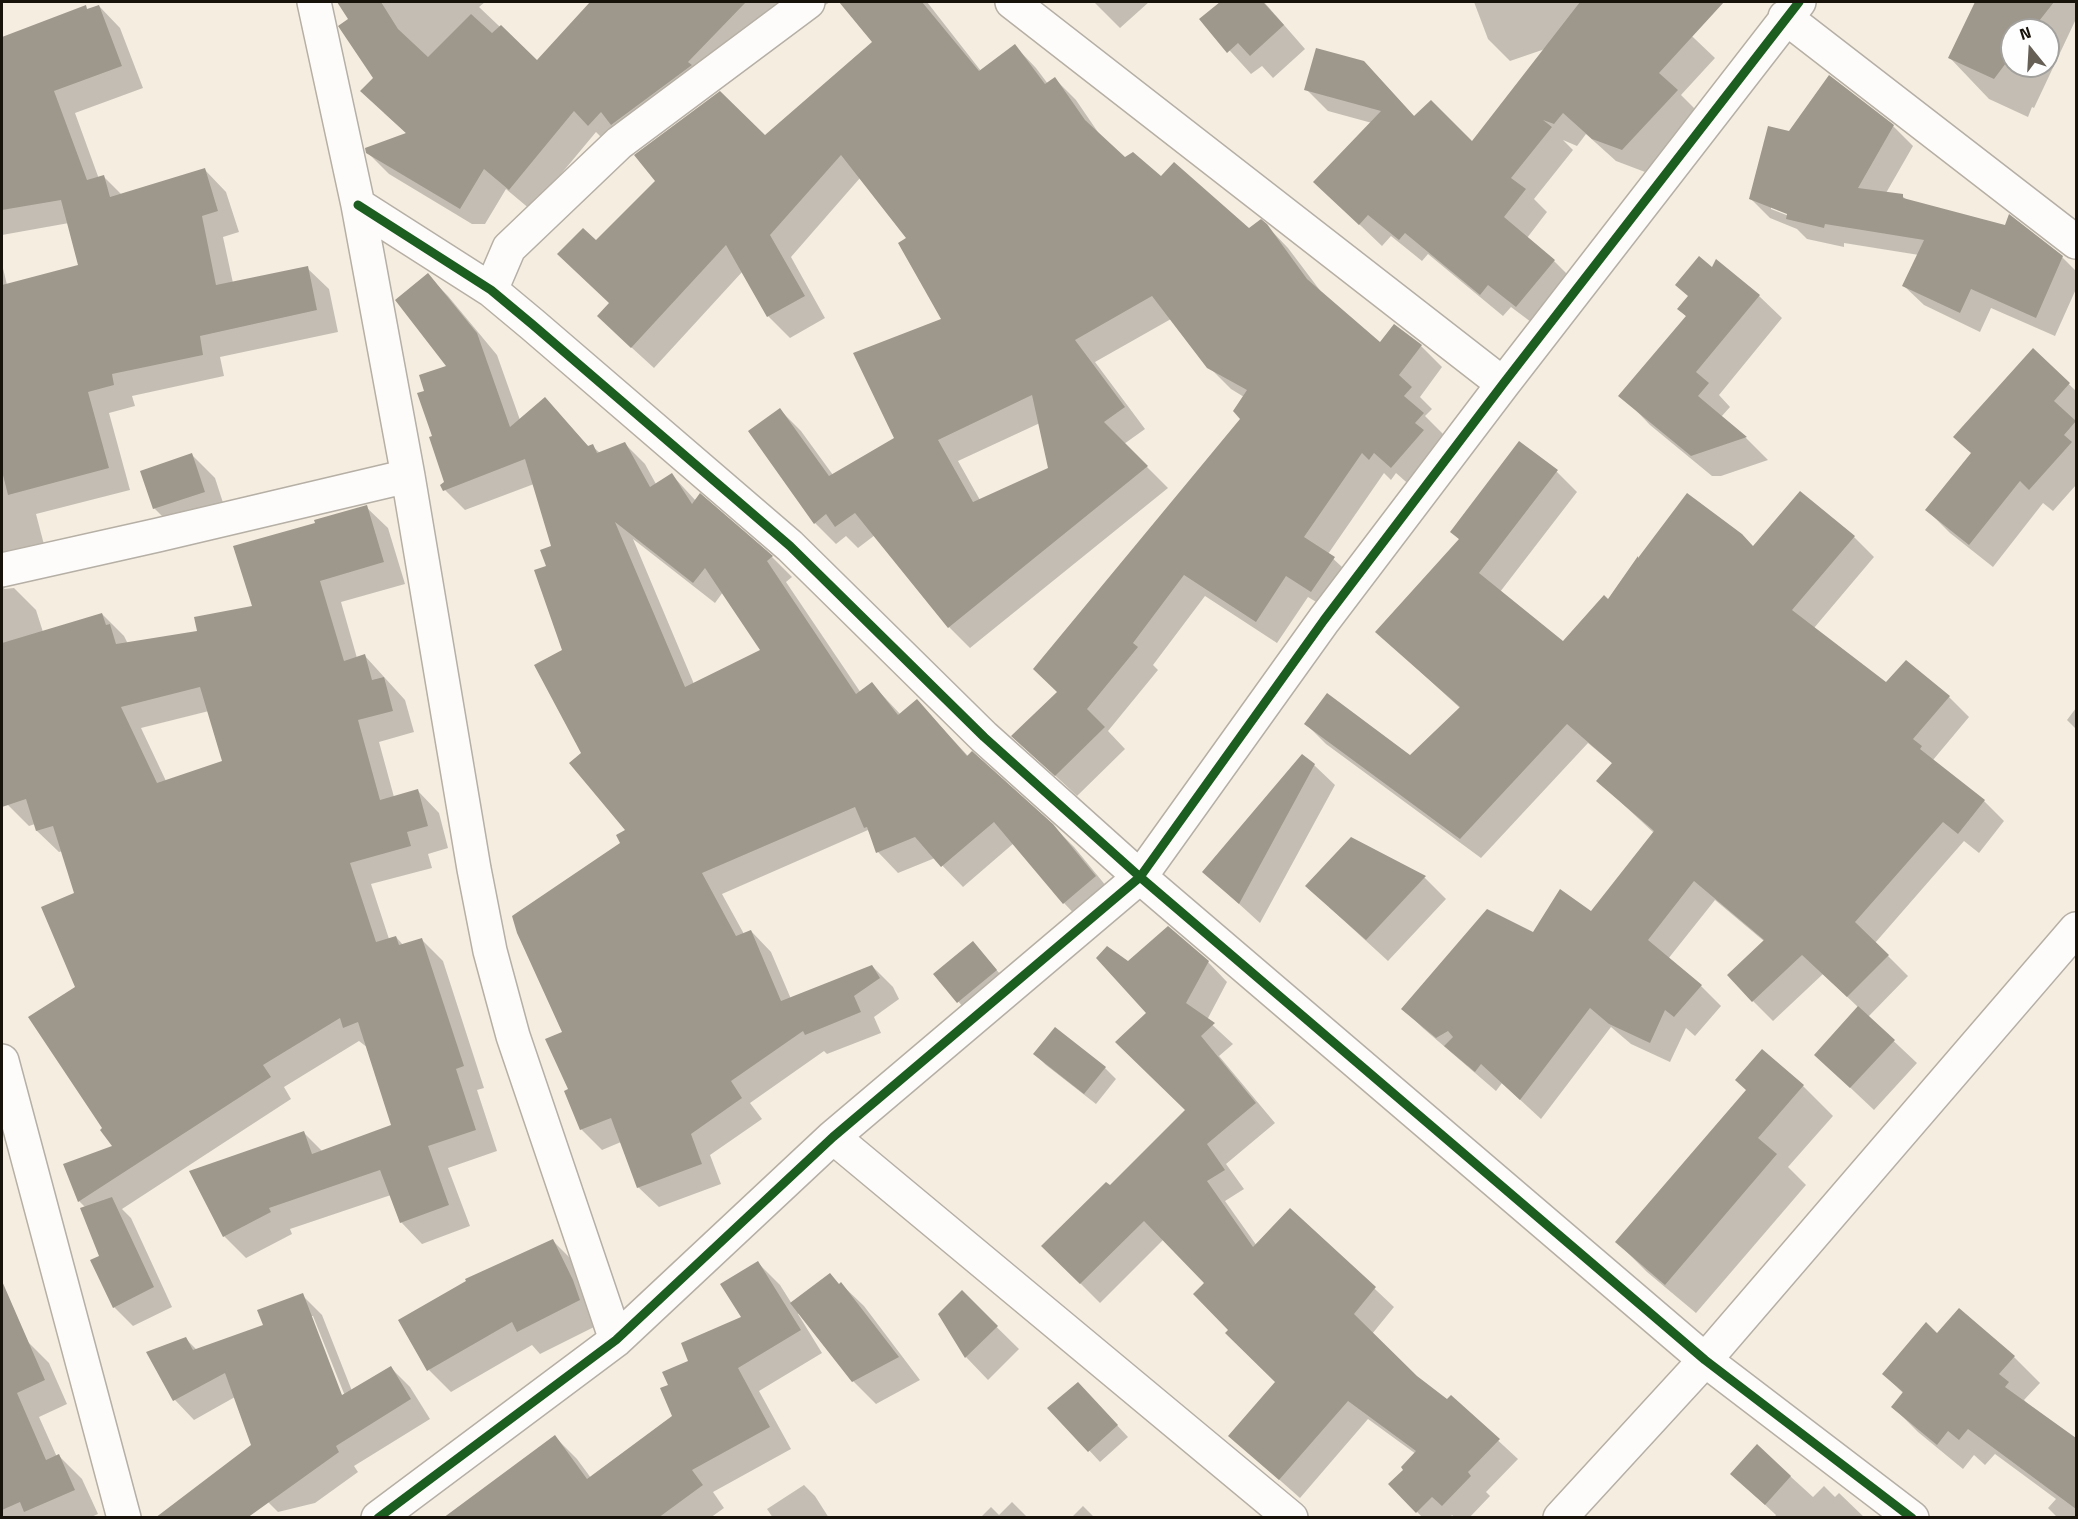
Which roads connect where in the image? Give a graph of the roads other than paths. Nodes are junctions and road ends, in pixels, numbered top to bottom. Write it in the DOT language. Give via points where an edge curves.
graph roads {
  1 [pos="314,2"];
  2 [pos="808,2"];
  3 [pos="1012,2"];
  4 [pos="1792,9"];
  5 [pos="358,205"];
  6 [pos="2076,242"];
  7 [pos="491,290"];
  8 [pos="1503,384"];
  9 [pos="408,476"];
  10 [pos="2,570"];
  11 [pos="1140,877"];
  12 [pos="2076,928"];
  13 [pos="2,1061"];
  14 [pos="833,1137"];
  15 [pos="616,1340"];
  16 [pos="1705,1360"];
  17 [pos="124,1518"];
  18 [pos="378,1518"];
  19 [pos="1291,1518"];
  20 [pos="1560,1518"];
  21 [pos="1912,1518"];
  1 -- 5 [label="street"];
  2 -- 7 [label="street" via="619,142 509,248"];
  3 -- 8 [label="street"];
  4 -- 6 [label="street"];
  4 -- 8 [label="street"];
  5 -- 7 [label="street"];
  5 -- 9 [label="street"];
  7 -- 11 [label="street" via="790,546 984,737"];
  8 -- 11 [label="street" via="1324,620"];
  9 -- 10 [label="street"];
  9 -- 15 [label="street" via="490,951 513,1036"];
  11 -- 14 [label="street"];
  11 -- 16 [label="street"];
  12 -- 16 [label="street"];
  13 -- 17 [label="street"];
  14 -- 15 [label="street"];
  14 -- 19 [label="street"];
  15 -- 18 [label="street"];
  16 -- 20 [label="street"];
  16 -- 21 [label="street"];
}
